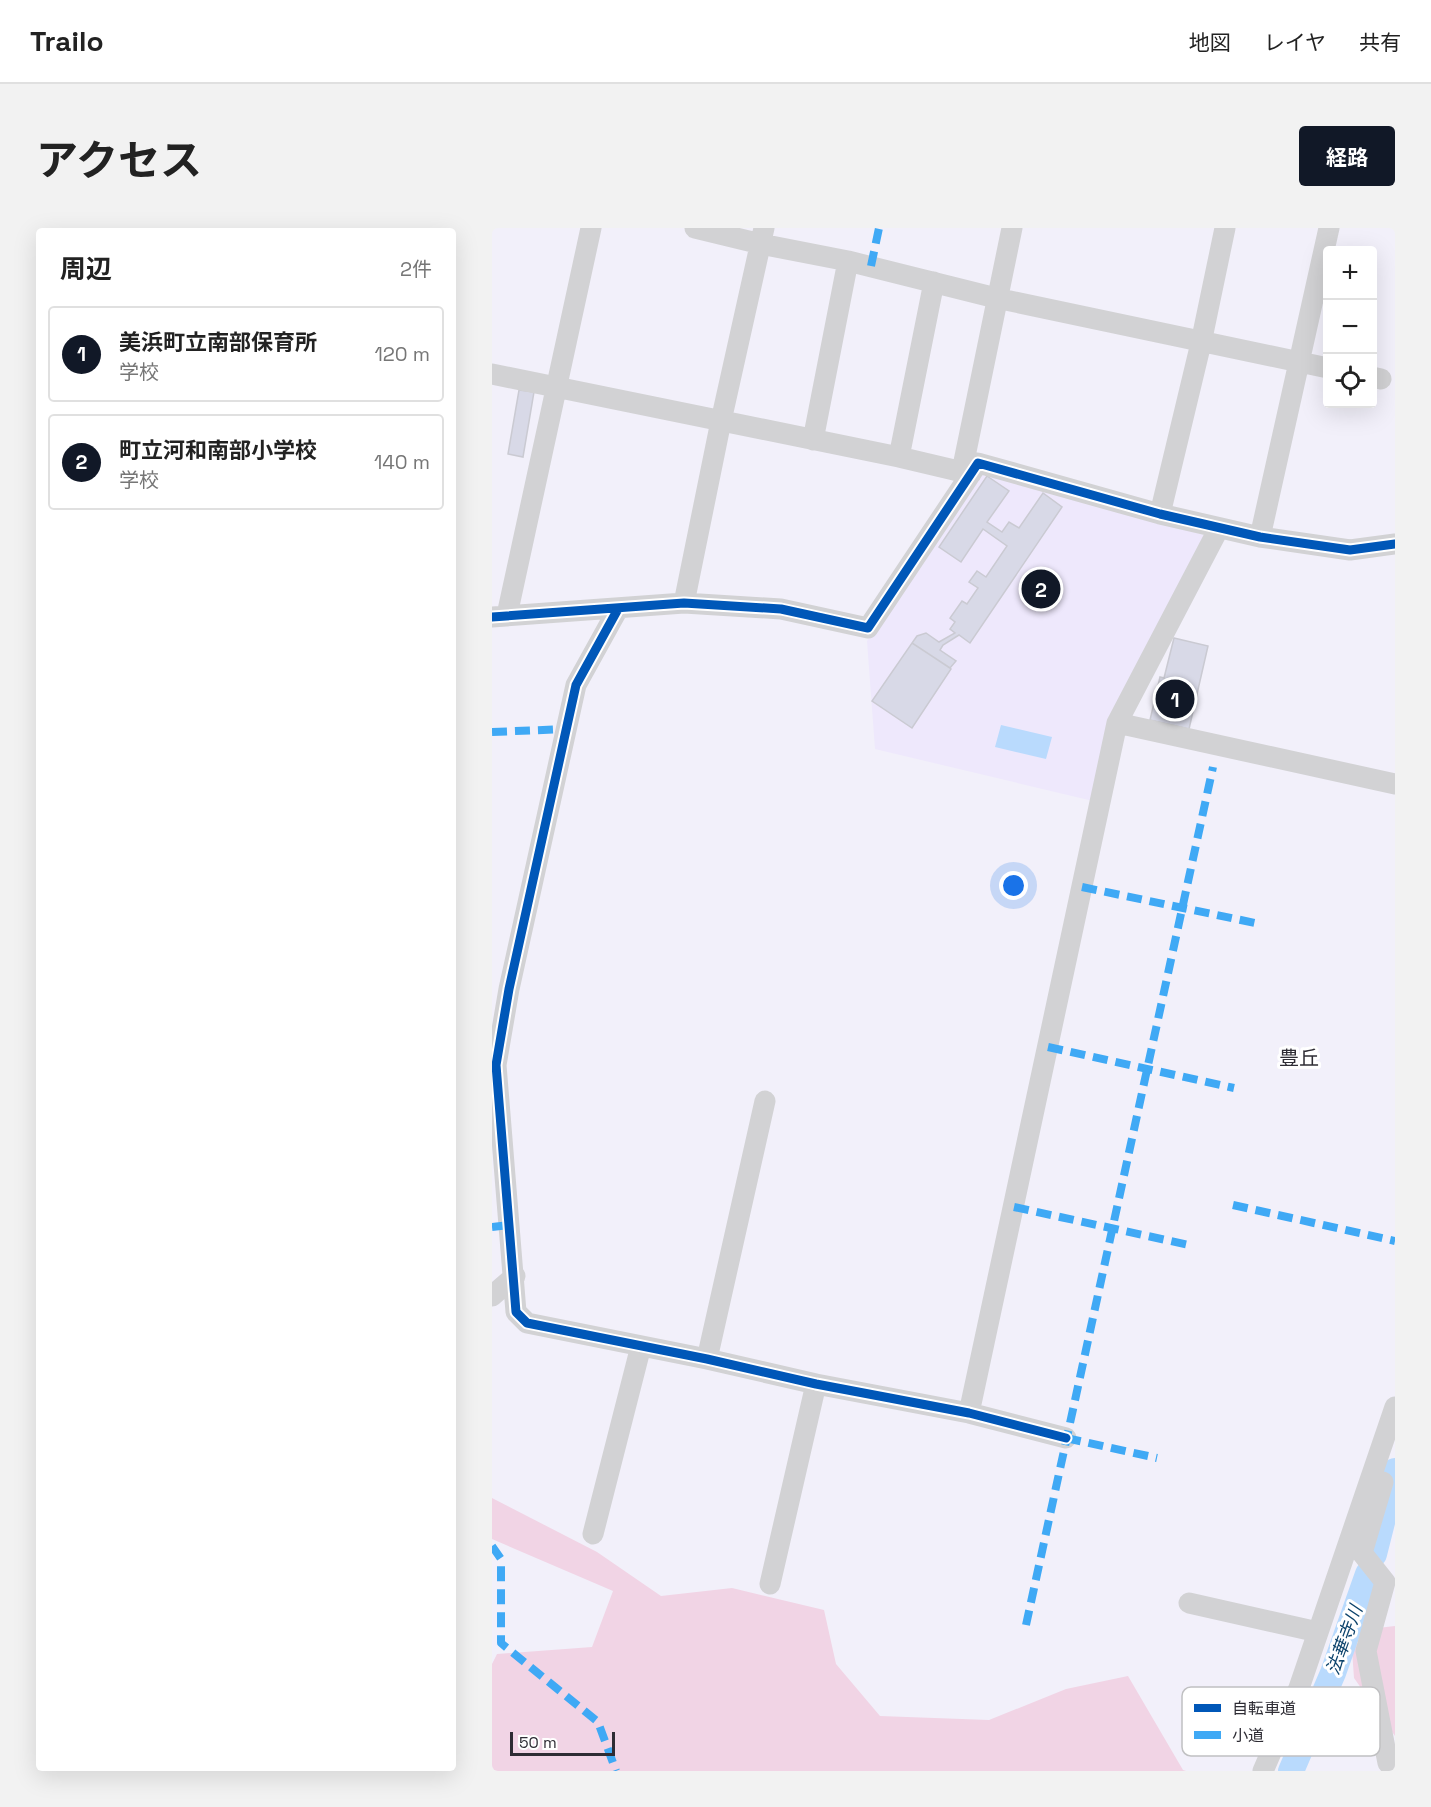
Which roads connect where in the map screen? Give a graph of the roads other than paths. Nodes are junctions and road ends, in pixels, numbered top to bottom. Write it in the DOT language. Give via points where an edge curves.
graph roads {
  1 [pos="591,228"];
  2 [pos="695,228"];
  3 [pos="1012,228"];
  4 [pos="1225,228"];
  5 [pos="1329,228"];
  6 [pos="762,236"];
  7 [pos="848,261"];
  8 [pos="934,282"];
  9 [pos="996,298"];
  10 [pos="1201,343"];
  11 [pos="1299,363"];
  12 [pos="1323,367"];
  13 [pos="492,374"];
  14 [pos="555,388"];
  15 [pos="721,421"];
  16 [pos="813,440"];
  17 [pos="899,457"];
  18 [pos="967,473"];
  19 [pos="1160,514"];
  20 [pos="1219,528"];
  21 [pos="1260,537"];
  22 [pos="1395,544"];
  23 [pos="684,603"];
  24 [pos="618,609"];
  25 [pos="499,616"];
  26 [pos="1117,723"];
  27 [pos="1395,784"];
  28 [pos="500,987"];
  29 [pos="765,1101"];
  30 [pos="515,1276"];
  31 [pos="492,1296"];
  32 [pos="641,1346"];
  33 [pos="707,1359"];
  34 [pos="816,1384"];
  35 [pos="1395,1407"];
  36 [pos="969,1413"];
  37 [pos="1066,1438"];
  38 [pos="1395,1441"];
  39 [pos="592,1534"];
  40 [pos="770,1584"];
  41 [pos="1189,1603"];
  42 [pos="1318,1632"];
  43 [pos="1299,1687"];
  44 [pos="1373,1687"];
  45 [pos="1380,1719"];
  46 [pos="1270,1756"];
  47 [pos="1395,1767"];
  48 [pos="1263,1771"];
  1 -- 14 [label="street"];
  2 -- 6 [label="street"];
  3 -- 9 [label="street"];
  4 -- 10 [label="street"];
  5 -- 11 [label="street"];
  6 -- 7 [label="street"];
  6 -- 15 [label="street"];
  7 -- 8 [label="street"];
  7 -- 16 [label="street"];
  8 -- 9 [label="street"];
  8 -- 17 [label="street"];
  9 -- 10 [label="street"];
  9 -- 18 [label="street"];
  10 -- 11 [label="street"];
  10 -- 19 [label="street"];
  11 -- 12 [label="street"];
  11 -- 21 [label="street"];
  13 -- 14 [label="street"];
  14 -- 15 [label="street"];
  14 -- 25 [label="street"];
  15 -- 16 [label="street"];
  15 -- 23 [label="street"];
  16 -- 17 [label="street"];
  17 -- 18 [label="street"];
  18 -- 19 [label="street" via="978,463"];
  18 -- 23 [label="street" via="868,628 781,609"];
  19 -- 20 [label="street"];
  20 -- 21 [label="street"];
  20 -- 26 [label="street"];
  21 -- 22 [label="street" via="1350,550"];
  23 -- 24 [label="street"];
  24 -- 25 [label="street"];
  24 -- 28 [label="street" via="576,685"];
  26 -- 27 [label="street"];
  26 -- 36 [label="street"];
  28 -- 30 [label="street" via="496,1065"];
  29 -- 33 [label="street"];
  30 -- 31 [label="street"];
  30 -- 32 [label="street" via="516,1312 527,1323"];
  32 -- 33 [label="street"];
  32 -- 39 [label="street"];
  33 -- 34 [label="street"];
  34 -- 36 [label="street"];
  34 -- 40 [label="street"];
  35 -- 42 [label="street"];
  36 -- 37 [label="street"];
  38 -- 44 [label="street" via="1362,1553 1385,1582 1366,1651"];
  41 -- 42 [label="street"];
  42 -- 43 [label="street"];
  45 -- 47 [label="street" via="1389,1763"];
  46 -- 48 [label="street"];
}
